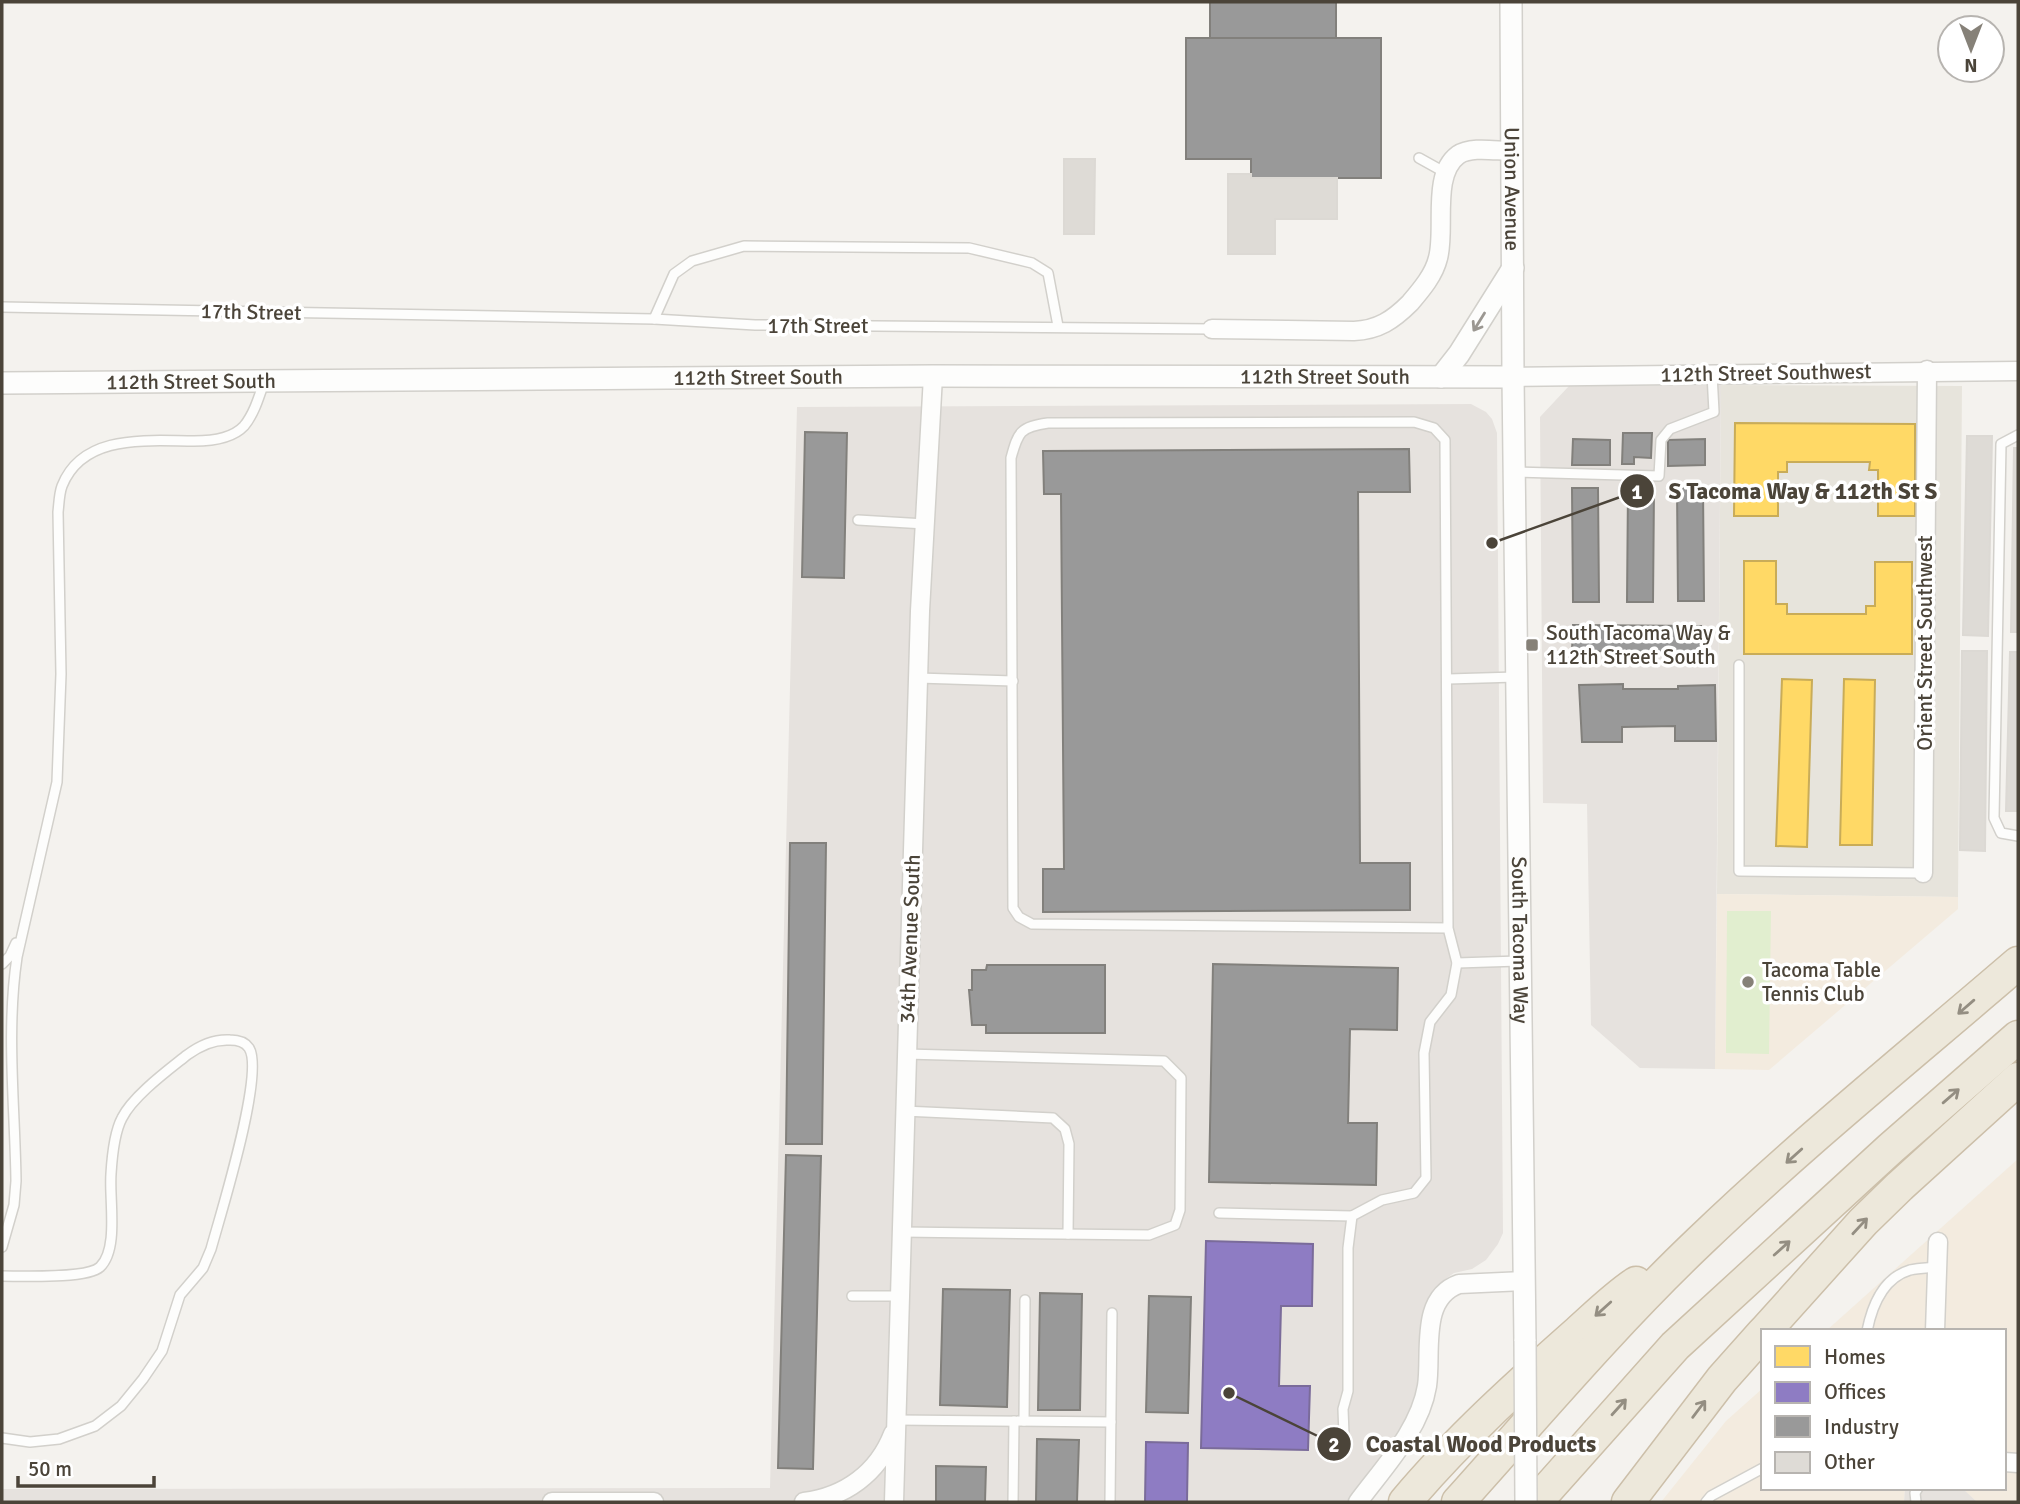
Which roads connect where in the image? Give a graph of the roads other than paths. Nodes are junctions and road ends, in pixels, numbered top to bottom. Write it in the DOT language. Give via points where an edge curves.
graph roads {
  1 [pos="1511,2"];
  2 [pos="1511,151"];
  3 [pos="1419,158"];
  4 [pos="1446,173"];
  5 [pos="1514,266"];
  6 [pos="2,307"];
  7 [pos="654,319"];
  8 [pos="1058,326"];
  9 [pos="1212,329"];
  10 [pos="1927,370"];
  11 [pos="2018,371"];
  12 [pos="1712,374"];
  13 [pos="933,376"];
  14 [pos="1441,377"];
  15 [pos="1513,377"];
  16 [pos="265,381"];
  17 [pos="2,383"];
  18 [pos="2018,435"];
  19 [pos="1515,472"];
  20 [pos="858,520"];
  21 [pos="925,524"];
  22 [pos="1739,665"];
  23 [pos="1517,677"];
  24 [pos="918,678"];
  25 [pos="1448,680"];
  26 [pos="1013,681"];
  27 [pos="2018,836"];
  28 [pos="1923,873"];
  29 [pos="29,906"];
  30 [pos="1448,928"];
  31 [pos="1520,961"];
  32 [pos="1457,963"];
  33 [pos="2018,963"];
  34 [pos="2,964"];
  35 [pos="2018,1037"];
  36 [pos="906,1054"];
  37 [pos="2018,1079"];
  38 [pos="904,1111"];
  39 [pos="1219,1213"];
  40 [pos="1352,1216"];
  41 [pos="901,1232"];
  42 [pos="1068,1234"];
  43 [pos="1699,1242"];
  44 [pos="1938,1242"];
  45 [pos="2,1247"];
  46 [pos="1938,1267"];
  47 [pos="2,1276"];
  48 [pos="1524,1281"];
  49 [pos="852,1296"];
  50 [pos="899,1296"];
  51 [pos="1025,1300"];
  52 [pos="1112,1314"];
  53 [pos="1767,1329"];
  54 [pos="1867,1329"];
  55 [pos="1935,1329"];
  56 [pos="1761,1335"];
  57 [pos="897,1420"];
  58 [pos="1014,1422"];
  59 [pos="1024,1422"];
  60 [pos="1111,1422"];
  61 [pos="1344,1435"];
  62 [pos="2,1438"];
  63 [pos="1761,1469"];
  64 [pos="552,1502"];
  65 [pos="654,1502"];
  66 [pos="804,1502"];
  67 [pos="894,1502"];
  68 [pos="1013,1502"];
  69 [pos="1110,1502"];
  70 [pos="1358,1502"];
  71 [pos="1405,1502"];
  72 [pos="1458,1502"];
  73 [pos="1526,1502"];
  74 [pos="1536,1502"];
  75 [pos="1628,1502"];
  76 [pos="1706,1502"];
  1 -- 2 [label="street, Union Avenue"];
  2 -- 4 [label="street" via="1462,153"];
  2 -- 5 [label="street, Union Avenue"];
  3 -- 4 [label="lane"];
  4 -- 9 [label="street, 17th Street" via="1437,262 1418,294 1391,320 1354,331"];
  5 -- 14 [label="street, one-way"];
  5 -- 15 [label="street, Union Avenue"];
  6 -- 7 [label="lane, 17th Street"];
  7 -- 8 [label="lane, 17th Street" via="755,326"];
  7 -- 8 [label="lane" via="674,274 692,261 744,246 969,248 1032,262 1048,273"];
  8 -- 9 [label="lane, 17th Street"];
  10 -- 11 [label="street, 112th Street Southwest"];
  10 -- 12 [label="street, 112th Street Southwest"];
  10 -- 28 [label="street, Orient Street Southwest"];
  12 -- 15 [label="street, 112th Street Southwest"];
  12 -- 19 [label="lane" via="1714,412 1670,429 1661,440 1659,476"];
  13 -- 14 [label="street, 112th Street South"];
  13 -- 16 [label="street, 112th Street South"];
  13 -- 21 [label="street, 34th Avenue South"];
  14 -- 15 [label="street, 112th Street South"];
  15 -- 19 [label="street, South Tacoma Way"];
  16 -- 17 [label="street, 112th Street South"];
  16 -- 29 [label="lane" via="244,426 230,435 210,441 107,445 85,454 61,488 57,782"];
  18 -- 27 [label="lane" via="2001,444 1994,817 2001,833"];
  19 -- 23 [label="street, South Tacoma Way"];
  20 -- 21 [label="lane"];
  21 -- 24 [label="street, 34th Avenue South"];
  22 -- 28 [label="lane" via="1739,871"];
  23 -- 25 [label="lane"];
  23 -- 31 [label="street, South Tacoma Way"];
  24 -- 26 [label="lane"];
  24 -- 36 [label="street, 34th Avenue South"];
  25 -- 26 [label="lane" via="1445,440 1434,428 1414,422 1374,422 1028,426 1017,436 1011,458"];
  25 -- 30 [label="lane"];
  26 -- 30 [label="lane" via="1013,908 1019,917 1032,924"];
  29 -- 34 [label="lane" via="18,940"];
  29 -- 45 [label="lane" via="13,984 16,1181"];
  30 -- 32 [label="lane"];
  31 -- 32 [label="lane"];
  31 -- 48 [label="street, South Tacoma Way"];
  32 -- 40 [label="lane" via="1451,995 1430,1023 1424,1053 1426,1178 1414,1193 1382,1200"];
  33 -- 43 [label="highway, one-way"];
  74 -- 35 [label="highway, one-way" via="1675,1346"];
  36 -- 38 [label="street, 34th Avenue South"];
  36 -- 42 [label="lane" via="1164,1061 1181,1078 1180,1210 1175,1225 1149,1235"];
  53 -- 37 [label="highway, one-way" via="1863,1222"];
  38 -- 41 [label="street, 34th Avenue South"];
  38 -- 42 [label="lane" via="1053,1118 1065,1129 1069,1144"];
  39 -- 40 [label="lane"];
  40 -- 61 [label="lane"];
  41 -- 42 [label="lane"];
  41 -- 50 [label="street, 34th Avenue South"];
  43 -- 71 [label="highway, one-way" via="1620,1294 1464,1439"];
  43 -- 72 [label="highway" via="1592,1352"];
  44 -- 46 [label="street"];
  46 -- 54 [label="lane" via="1909,1270 1893,1279 1878,1295"];
  46 -- 55 [label="street"];
  47 -- 62 [label="lane" via="74,1276 100,1267 109,1255 111,1240 110,1173 115,1142 132,1102 200,1046 228,1040 249,1048 251,1081 244,1122 211,1249 203,1268 180,1295 162,1351 121,1406 95,1426 59,1439 30,1442"];
  48 -- 70 [label="street" via="1459,1284 1441,1295 1431,1322 1422,1408"];
  48 -- 73 [label="street, South Tacoma Way, bridge"];
  49 -- 50 [label="lane"];
  50 -- 57 [label="street, 34th Avenue South"];
  51 -- 59 [label="lane"];
  52 -- 60 [label="lane"];
  75 -- 56 [label="highway, one-way"];
  57 -- 58 [label="lane"];
  57 -- 66 [label="street" via="887,1449 863,1478 835,1495"];
  57 -- 67 [label="street, 34th Avenue South"];
  58 -- 59 [label="lane"];
  58 -- 68 [label="lane"];
  59 -- 60 [label="lane"];
  60 -- 69 [label="lane"];
  63 -- 76 [label="lane"];
  64 -- 65 [label="street"];
}
